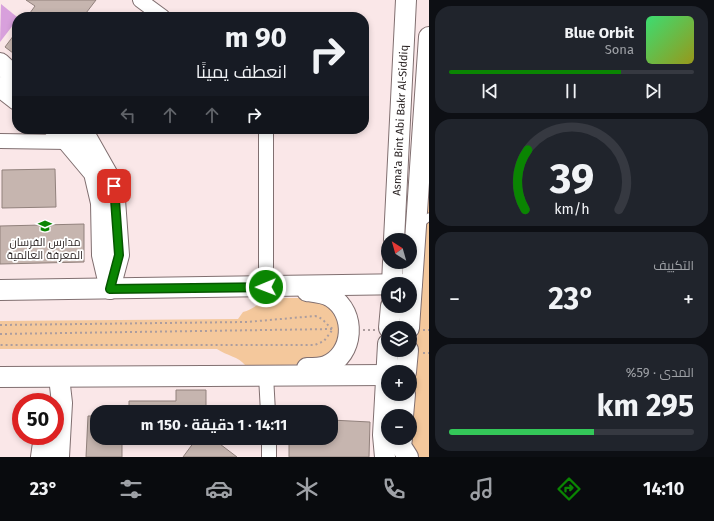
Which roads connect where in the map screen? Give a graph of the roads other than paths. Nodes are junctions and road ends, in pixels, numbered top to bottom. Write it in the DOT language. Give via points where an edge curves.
graph roads {
  1 [pos="140,0"];
  2 [pos="406,0"];
  3 [pos="156,12"];
  4 [pos="429,37"];
  5 [pos="0,64"];
  6 [pos="12,74"];
  7 [pos="0,87"];
  8 [pos="12,96"];
  9 [pos="59,134"];
  10 [pos="67,134"];
  11 [pos="266,134"];
  12 [pos="0,142"];
  13 [pos="422,223"];
  14 [pos="394,233"];
  15 [pos="413,277"];
  16 [pos="381,284"];
  17 [pos="266,287"];
  18 [pos="110,289"];
  19 [pos="0,290"];
  20 [pos="381,375"];
  21 [pos="266,376"];
  22 [pos="0,377"];
  23 [pos="59,377"];
  24 [pos="53,393"];
  25 [pos="385,401"];
  26 [pos="268,405"];
  27 [pos="43,445"];
  28 [pos="269,445"];
  29 [pos="399,450"];
  30 [pos="41,457"];
  31 [pos="59,457"];
  32 [pos="269,457"];
  1 -- 3 [label="street"];
  2 -- 14 [label="street, Asma'a Bint Abi Bakr Al-Siddiq"];
  4 -- 13 [label="street, Asma'a Bint Abi Bakr Al-Siddiq"];
  5 -- 6 [label="street"];
  7 -- 8 [label="street"];
  9 -- 12 [label="street"];
  10 -- 18 [label="street" via="94,173 101,203 102,255"];
  11 -- 17 [label="street"];
  13 -- 15 [label="street, Asma'a Bint Abi Bakr Al-Siddiq"];
  16 -- 17 [label="street"];
  17 -- 18 [label="street"];
  17 -- 21 [label="street" via="314,292 332,297 344,311 350,324 342,330 349,340 339,356 326,366"];
  18 -- 19 [label="street"];
  20 -- 21 [label="street"];
  21 -- 23 [label="street"];
  21 -- 26 [label="street"];
  22 -- 23 [label="street"];
  23 -- 24 [label="street"];
  23 -- 31 [label="street" via="62,404"];
  25 -- 29 [label="street" via="383,435"];
  27 -- 30 [label="street"];
  28 -- 32 [label="street"];
}
